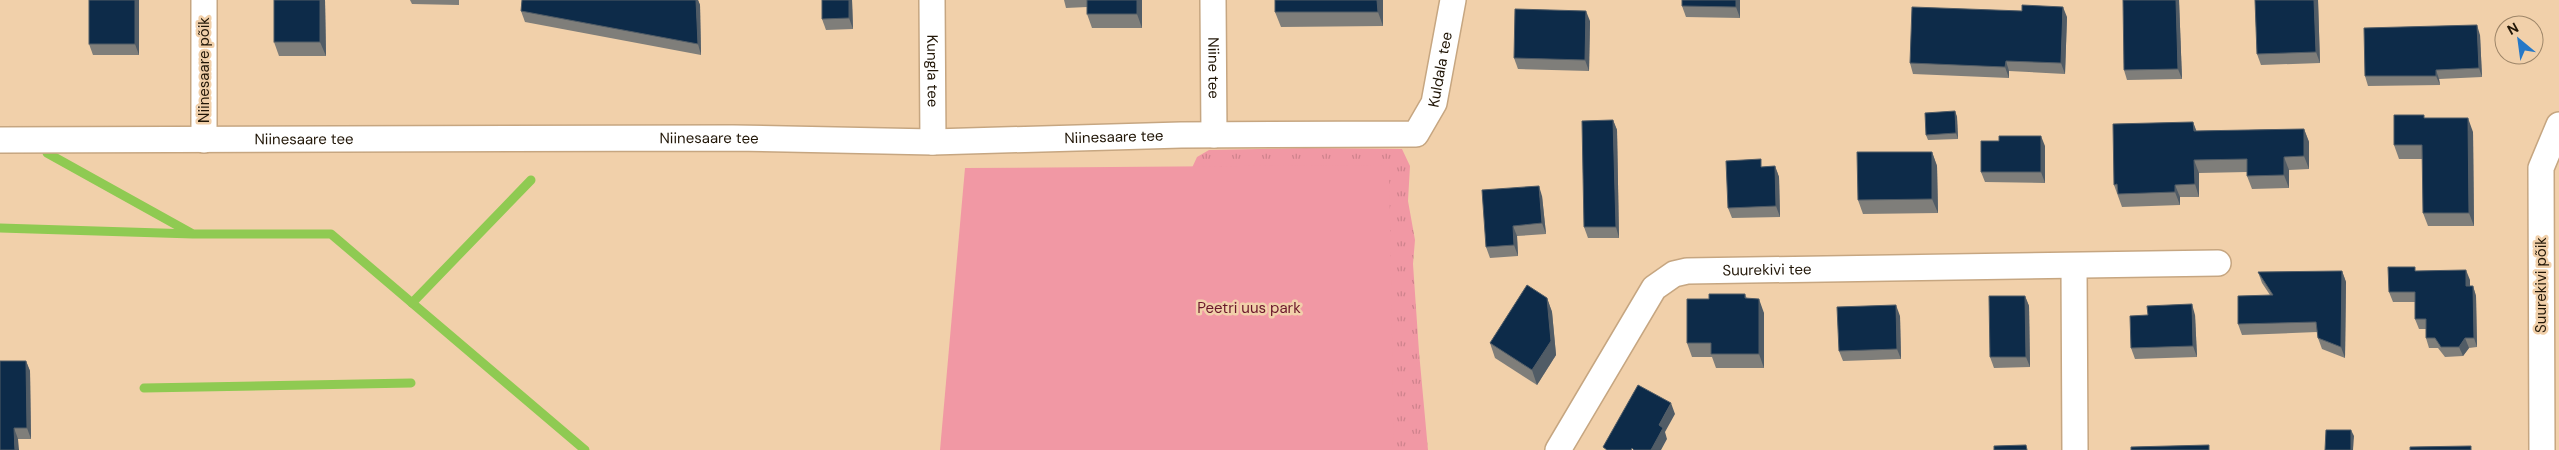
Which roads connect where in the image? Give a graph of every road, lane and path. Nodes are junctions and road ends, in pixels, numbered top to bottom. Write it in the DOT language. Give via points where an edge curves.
graph roads {
  1 [pos="204,0"];
  2 [pos="932,0"];
  3 [pos="1213,0"];
  4 [pos="1453,0"];
  5 [pos="2559,125"];
  6 [pos="1214,134"];
  7 [pos="1416,134"];
  8 [pos="0,140"];
  9 [pos="204,140"];
  10 [pos="933,142"];
  11 [pos="2218,263"];
  12 [pos="2074,267"];
  13 [pos="1558,450"];
  14 [pos="2075,450"];
  15 [pos="2542,450"];
  1 -- 9 [label="street, Niinesaare põik"];
  2 -- 10 [label="street, Kungla tee"];
  3 -- 6 [label="street, Niine tee"];
  4 -- 7 [label="street, Kuldala tee" via="1434,103"];
  5 -- 15 [label="street, Suurekivi põik" via="2541,168"];
  6 -- 7 [label="street, Niinesaare tee"];
  6 -- 10 [label="street, Niinesaare tee"];
  8 -- 9 [label="street, Niinesaare tee"];
  9 -- 10 [label="street, Niinesaare tee" via="733,138"];
  11 -- 12 [label="street, Suurekivi tee"];
  12 -- 13 [label="street, Suurekivi tee" via="1687,271 1674,274 1654,288"];
  12 -- 14 [label="street"];
}
